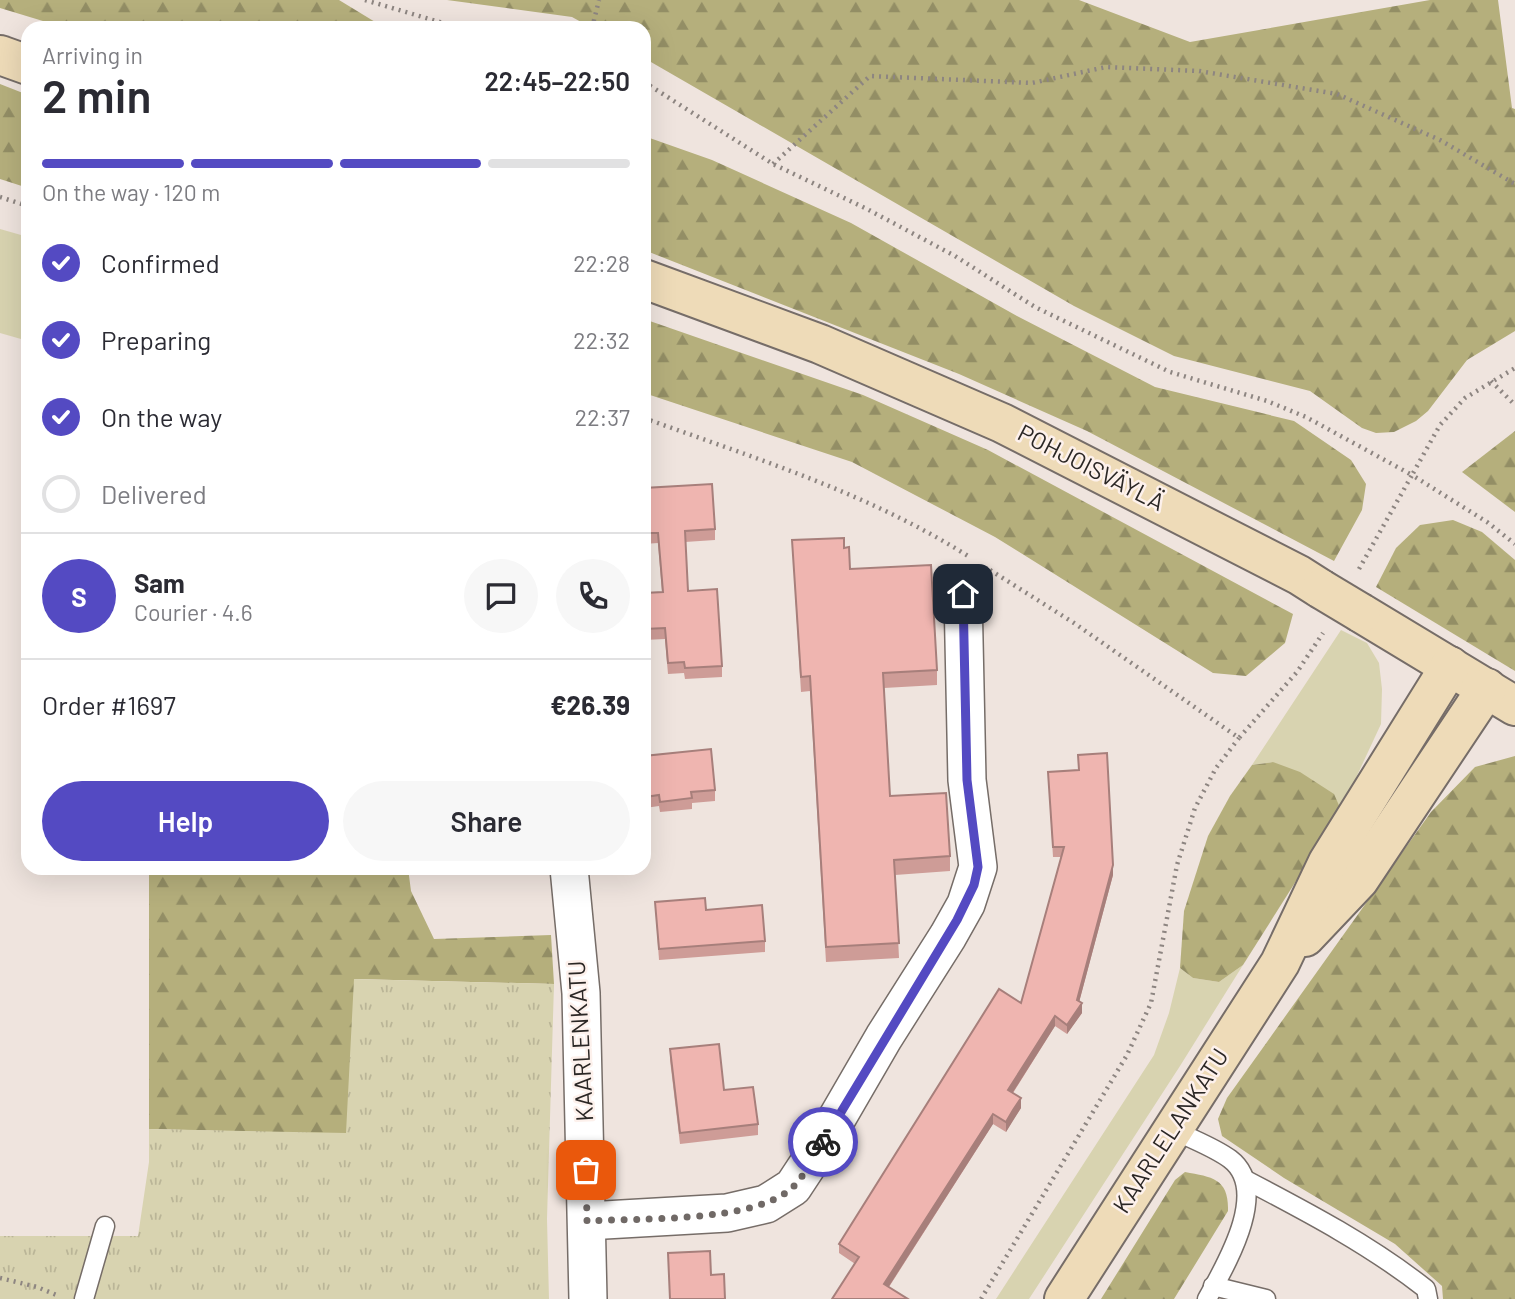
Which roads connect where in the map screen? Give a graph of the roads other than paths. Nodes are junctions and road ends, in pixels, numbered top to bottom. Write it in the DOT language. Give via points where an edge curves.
graph roads {
  1 [pos="0,55"];
  2 [pos="21,62"];
  3 [pos="651,282"];
  4 [pos="963,594"];
  5 [pos="1450,666"];
  6 [pos="1501,697"];
  7 [pos="570,875"];
  8 [pos="1280,963"];
  9 [pos="1172,1129"];
  10 [pos="1246,1180"];
  11 [pos="587,1221"];
  12 [pos="104,1226"];
  13 [pos="1210,1293"];
  14 [pos="84,1299"];
  15 [pos="588,1299"];
  16 [pos="1064,1299"];
  17 [pos="1266,1299"];
  18 [pos="1428,1299"];
  1 -- 2 [label="main road"];
  3 -- 5 [label="main road, POHJOISVÄYLÄ" via="820,344 1002,423 1299,575"];
  4 -- 11 [label="street" via="967,780 978,867 966,904 948,936 793,1187 766,1204 727,1213"];
  5 -- 6 [label="main road, POHJOISVÄYLÄ"];
  5 -- 8 [label="main road, KAARLELANKATU" via="1328,862"];
  6 -- 8 [label="main road, KAARLELANKATU" via="1359,880"];
  7 -- 11 [label="street, KAARLENKATU" via="581,993"];
  8 -- 9 [label="main road, KAARLELANKATU"];
  9 -- 10 [label="lane" via="1232,1160"];
  9 -- 16 [label="main road, KAARLELANKATU"];
  10 -- 13 [label="lane" via="1245,1214"];
  10 -- 18 [label="lane" via="1389,1260 1426,1289"];
  11 -- 15 [label="street, KAARLENKATU"];
  12 -- 14 [label="lane"];
  13 -- 17 [label="lane"];
}
